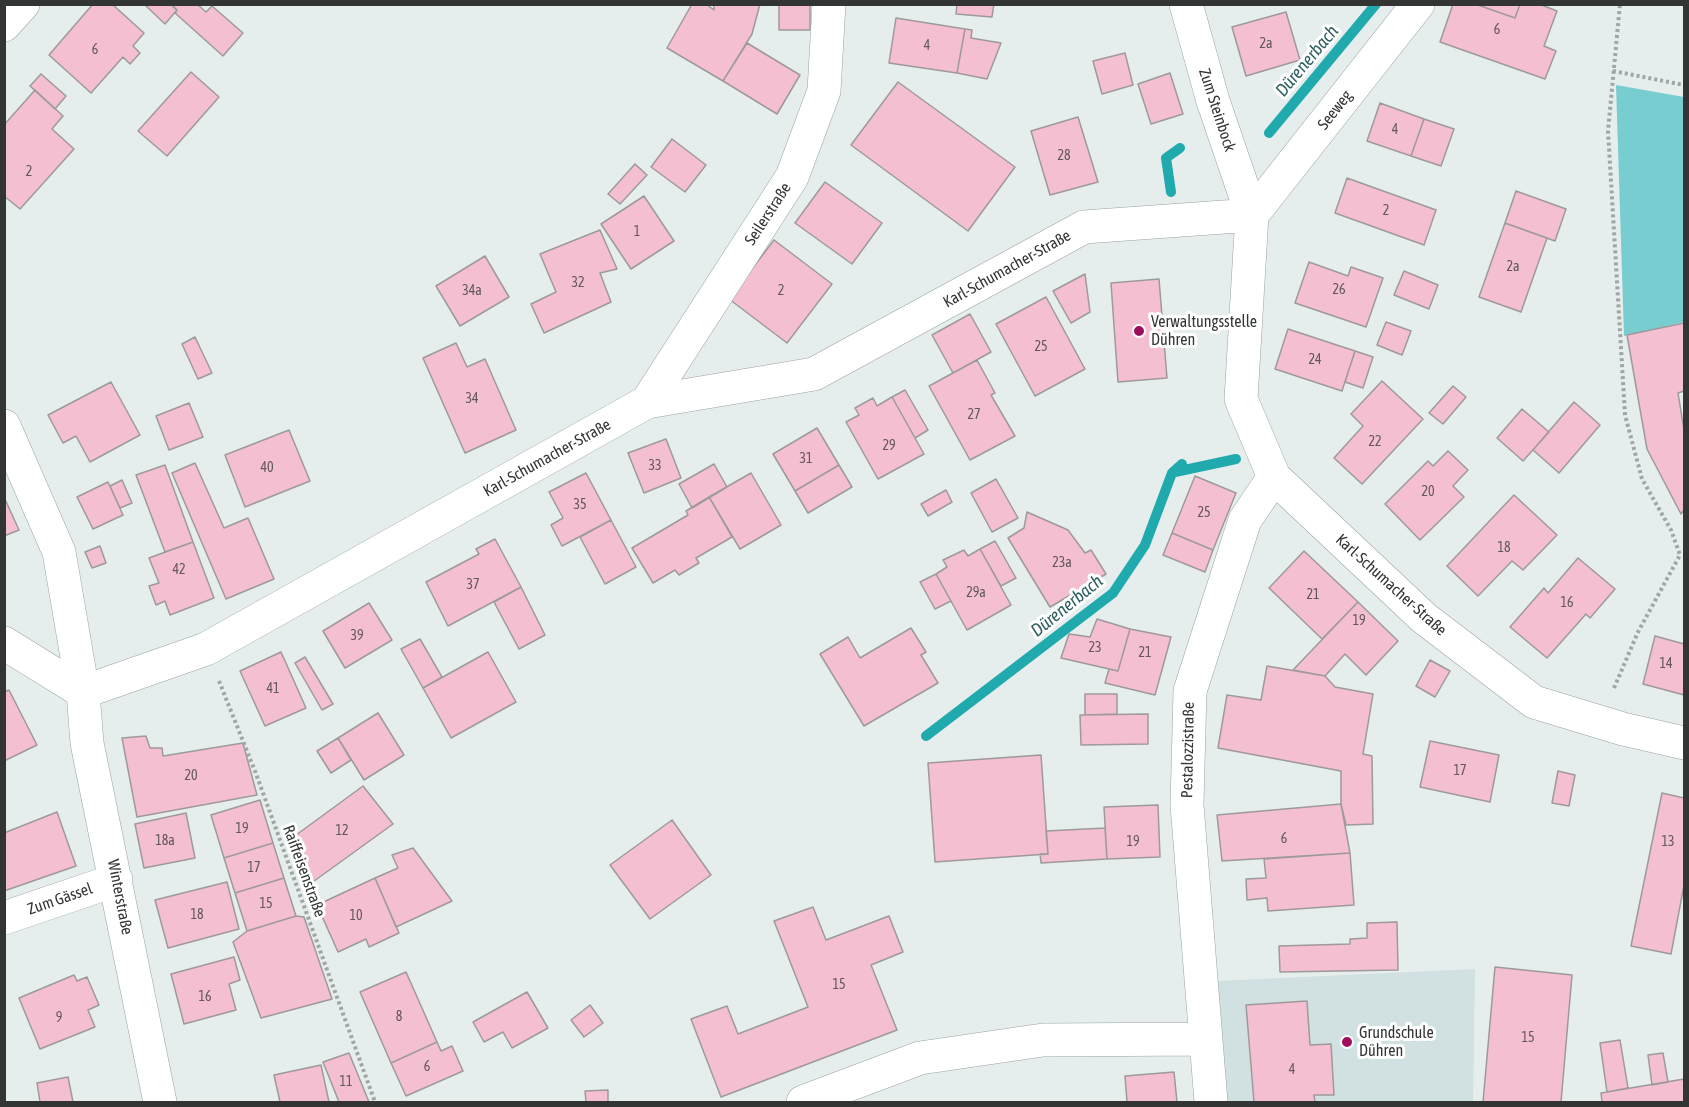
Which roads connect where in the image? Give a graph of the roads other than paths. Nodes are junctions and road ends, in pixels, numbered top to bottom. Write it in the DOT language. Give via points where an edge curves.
graph roads {
  1 [pos="22,4"];
  2 [pos="829,4"];
  3 [pos="1186,4"];
  4 [pos="1419,4"];
  5 [pos="4,25"];
  6 [pos="1252,215"];
  7 [pos="647,402"];
  8 [pos="4,426"];
  9 [pos="1274,477"];
  10 [pos="4,643"];
  11 [pos="83,692"];
  12 [pos="1684,743"];
  13 [pos="116,880"];
  14 [pos="4,918"];
  15 [pos="1205,1039"];
  16 [pos="160,1102"];
  17 [pos="802,1102"];
  18 [pos="1211,1102"];
  1 -- 5 [label="street"];
  2 -- 7 [label="street, Seilerstraße" via="824,91 792,177"];
  3 -- 6 [label="street, Zum Steinbock" via="1213,101"];
  4 -- 6 [label="street, Seeweg"];
  6 -- 7 [label="street, Karl-Schumacher-Straße" via="1084,227 814,374"];
  6 -- 9 [label="street, Karl-Schumacher-Straße" via="1241,399"];
  7 -- 11 [label="street, Karl-Schumacher-Straße" via="206,649"];
  8 -- 11 [label="street, Winterstraße" via="59,552"];
  9 -- 12 [label="street, Karl-Schumacher-Straße" via="1424,618 1534,702"];
  9 -- 15 [label="street, Pestalozzistraße" via="1245,520 1190,691 1187,806"];
  10 -- 11 [label="street"];
  11 -- 13 [label="street, Winterstraße" via="87,743"];
  13 -- 14 [label="street, Zum Gässel"];
  13 -- 16 [label="street, Winterstraße"];
  15 -- 17 [label="street" via="1043,1040 920,1058"];
  15 -- 18 [label="street, Pestalozzistraße"];
}
